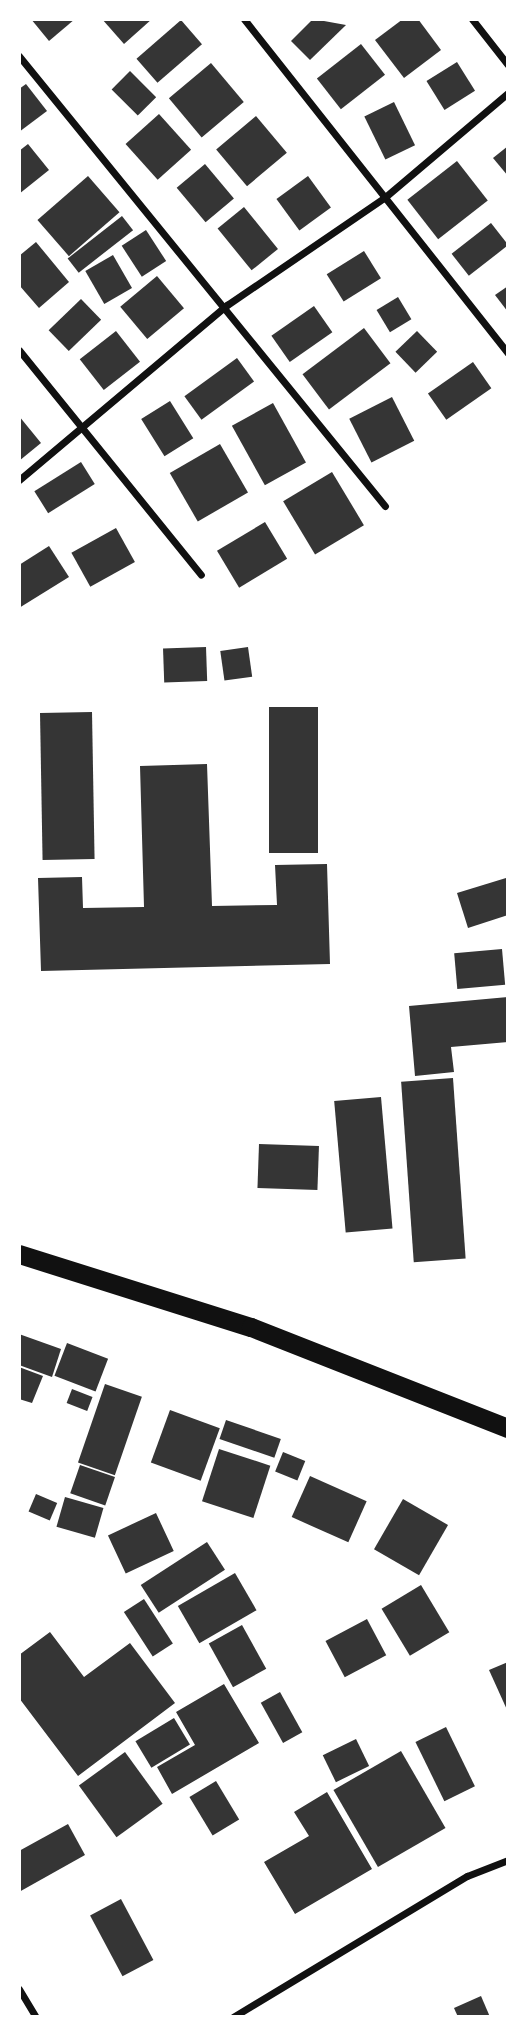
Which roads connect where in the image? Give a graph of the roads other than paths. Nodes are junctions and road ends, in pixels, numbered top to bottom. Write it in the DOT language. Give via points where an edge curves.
graph roads {
  1 [pos="244,19"];
  2 [pos="472,19"];
  3 [pos="19,56"];
  4 [pos="508,65"];
  5 [pos="508,93"];
  6 [pos="384,198"];
  7 [pos="227,305"];
  8 [pos="19,350"];
  9 [pos="508,353"];
  10 [pos="83,427"];
  11 [pos="19,480"];
  12 [pos="385,506"];
  13 [pos="201,575"];
  14 [pos="19,1254"];
  15 [pos="508,1428"];
  16 [pos="508,1860"];
  17 [pos="19,1989"];
  18 [pos="36,2017"];
  19 [pos="233,2017"];
  1 -- 6 [label="street"];
  2 -- 4 [label="street"];
  3 -- 7 [label="street"];
  5 -- 6 [label="street"];
  6 -- 7 [label="street"];
  6 -- 9 [label="street"];
  7 -- 10 [label="street"];
  7 -- 12 [label="street"];
  8 -- 10 [label="street"];
  10 -- 11 [label="street"];
  10 -- 13 [label="street"];
  14 -- 15 [label="highway" via="251,1328"];
  16 -- 19 [label="street" via="467,1876"];
  17 -- 18 [label="street"];
}
